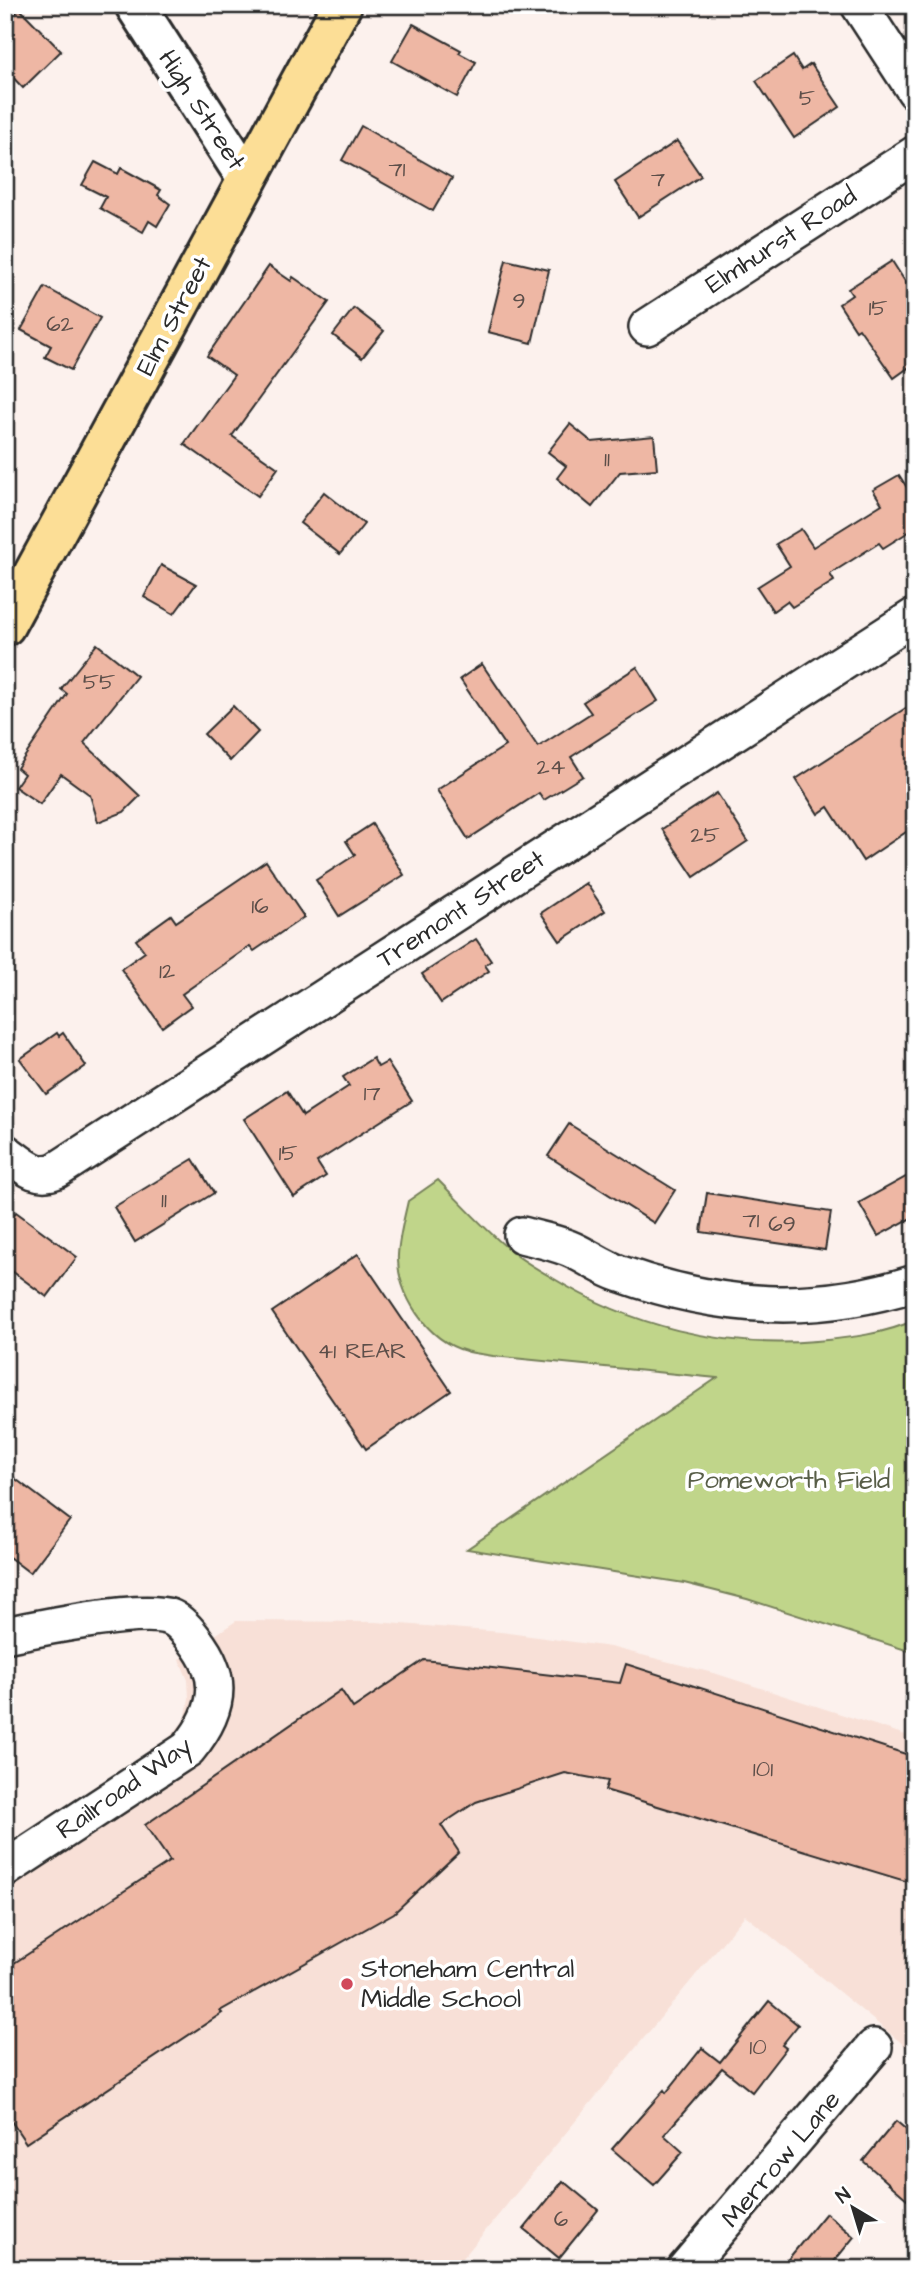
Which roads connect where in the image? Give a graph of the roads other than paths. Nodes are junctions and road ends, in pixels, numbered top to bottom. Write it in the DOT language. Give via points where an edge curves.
graph roads {
  1 [pos="135,5"];
  2 [pos="342,5"];
  3 [pos="859,5"];
  4 [pos="915,91"];
  5 [pos="915,154"];
  6 [pos="247,179"];
  7 [pos="647,327"];
  8 [pos="915,616"];
  9 [pos="5,626"];
  10 [pos="5,1152"];
  11 [pos="522,1236"];
  12 [pos="915,1283"];
  13 [pos="5,1635"];
  14 [pos="5,1869"];
  15 [pos="874,2048"];
  16 [pos="685,2269"];
  1 -- 6 [label="street, High Street"];
  2 -- 6 [label="main road, Elm Street"];
  3 -- 4 [label="street"];
  5 -- 7 [label="street, Elmhurst Road"];
  6 -- 9 [label="main road, Elm Street"];
  8 -- 10 [label="street, Tremont Street" via="57,1170 36,1173"];
  11 -- 12 [label="street" via="566,1247 620,1274 711,1299 813,1304 860,1298"];
  13 -- 14 [label="street, Railroad Way" via="128,1616 173,1618 208,1660 215,1694 204,1728 188,1749"];
  15 -- 16 [label="street, Merrow Lane"];
}
